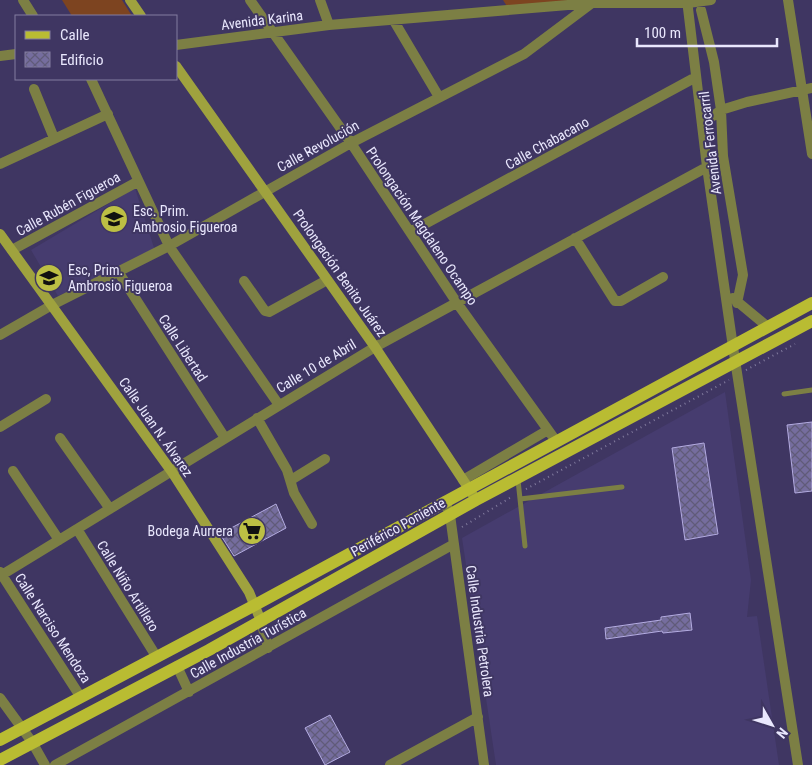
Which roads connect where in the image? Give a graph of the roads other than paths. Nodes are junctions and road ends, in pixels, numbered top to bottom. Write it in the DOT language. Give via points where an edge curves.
graph roads {
  1 [pos="23,0"];
  2 [pos="130,0"];
  3 [pos="250,0"];
  4 [pos="320,0"];
  5 [pos="711,0"];
  6 [pos="788,0"];
  7 [pos="687,1"];
  8 [pos="592,4"];
  9 [pos="700,4"];
  10 [pos="32,15"];
  11 [pos="140,15"];
  12 [pos="394,21"];
  13 [pos="330,25"];
  14 [pos="272,33"];
  15 [pos="178,45"];
  16 [pos="692,45"];
  17 [pos="15,54"];
  18 [pos="0,56"];
  19 [pos="178,69"];
  20 [pos="696,77"];
  21 [pos="91,80"];
  22 [pos="34,89"];
  23 [pos="807,89"];
  24 [pos="439,97"];
  25 [pos="721,110"];
  26 [pos="108,114"];
  27 [pos="702,124"];
  28 [pos="54,138"];
  29 [pos="351,143"];
  30 [pos="812,154"];
  31 [pos="0,164"];
  32 [pos="707,167"];
  33 [pos="137,182"];
  34 [pos="266,191"];
  35 [pos="410,232"];
  36 [pos="0,234"];
  37 [pos="575,238"];
  38 [pos="169,246"];
  39 [pos="12,250"];
  40 [pos="119,273"];
  41 [pos="663,277"];
  42 [pos="327,280"];
  43 [pos="244,281"];
  44 [pos="724,285"];
  45 [pos="457,303"];
  46 [pos="737,303"];
  47 [pos="812,303"];
  48 [pos="52,305"];
  49 [pos="812,321"];
  50 [pos="768,327"];
  51 [pos="0,335"];
  52 [pos="375,347"];
  53 [pos="733,347"];
  54 [pos="736,363"];
  55 [pos="812,390"];
  56 [pos="784,394"];
  57 [pos="46,399"];
  58 [pos="279,405"];
  59 [pos="257,418"];
  60 [pos="0,427"];
  61 [pos="548,430"];
  62 [pos="60,438"];
  63 [pos="225,438"];
  64 [pos="556,441"];
  65 [pos="325,459"];
  66 [pos="512,465"];
  67 [pos="13,471"];
  68 [pos="172,472"];
  69 [pos="517,478"];
  70 [pos="291,480"];
  71 [pos="466,484"];
  72 [pos="622,487"];
  73 [pos="520,499"];
  74 [pos="476,500"];
  75 [pos="445,501"];
  76 [pos="110,509"];
  77 [pos="450,515"];
  78 [pos="312,524"];
  79 [pos="77,529"];
  80 [pos="59,540"];
  81 [pos="454,544"];
  82 [pos="525,546"];
  83 [pos="1,574"];
  84 [pos="255,605"];
  85 [pos="261,621"];
  86 [pos="268,648"];
  87 [pos="156,656"];
  88 [pos="177,666"];
  89 [pos="189,692"];
  90 [pos="80,696"];
  91 [pos="0,698"];
  92 [pos="478,717"];
  93 [pos="22,729"];
  94 [pos="0,740"];
  95 [pos="32,742"];
  96 [pos="0,760"];
  97 [pos="45,765"];
  98 [pos="55,765"];
  99 [pos="390,765"];
  100 [pos="484,765"];
  101 [pos="798,765"];
  1 -- 10 [label="street"];
  2 -- 11 [label="street"];
  3 -- 14 [label="street, Prolongación Magdaleno Ocampo"];
  4 -- 13 [label="street"];
  5 -- 9 [label="street, Avenida Karina"];
  6 -- 23 [label="street"];
  7 -- 8 [label="street, Avenida Karina"];
  7 -- 9 [label="street, Avenida Karina"];
  7 -- 16 [label="street"];
  8 -- 12 [label="street, Avenida Karina"];
  8 -- 24 [label="street, Calle Revolución" via="524,54"];
  9 -- 16 [label="street"];
  9 -- 25 [label="street, Avenida Ferrocarril"];
  12 -- 13 [label="street, Avenida Karina"];
  12 -- 24 [label="street"];
  13 -- 14 [label="street, Avenida Karina"];
  14 -- 15 [label="street, Avenida Karina"];
  14 -- 29 [label="street, Prolongación Magdaleno Ocampo"];
  16 -- 20 [label="street"];
  17 -- 18 [label="street"];
  19 -- 34 [label="street, Prolongación Benito Juárez"];
  20 -- 27 [label="street"];
  20 -- 35 [label="street, Calle Chabacano"];
  21 -- 26 [label="street"];
  22 -- 28 [label="street"];
  23 -- 25 [label="street"];
  23 -- 30 [label="street"];
  24 -- 29 [label="street, Calle Revolución"];
  25 -- 27 [label="street"];
  25 -- 46 [label="street, Avenida Ferrocarril" via="723,156 742,275"];
  26 -- 28 [label="street"];
  26 -- 33 [label="street"];
  27 -- 32 [label="street"];
  28 -- 31 [label="street"];
  29 -- 34 [label="street, Calle Revolución"];
  29 -- 35 [label="street, Prolongación Magdaleno Ocampo"];
  32 -- 37 [label="street, Calle 10 de Abril"];
  32 -- 44 [label="street"];
  33 -- 38 [label="street"];
  33 -- 39 [label="street, Calle Rubén Figueroa"];
  34 -- 38 [label="street, Calle Revolución"];
  34 -- 42 [label="street, Prolongación Benito Juárez"];
  35 -- 45 [label="street, Prolongación Magdaleno Ocampo"];
  36 -- 39 [label="street, Calle Juan N. Álvarez"];
  37 -- 41 [label="street" via="615,300 620,301"];
  37 -- 45 [label="street, Calle 10 de Abril"];
  38 -- 40 [label="street, Calle Revolución"];
  38 -- 58 [label="street"];
  39 -- 48 [label="street, Calle Juan N. Álvarez"];
  40 -- 48 [label="street, Calle Revolución"];
  40 -- 63 [label="street, Calle Libertad"];
  42 -- 43 [label="street" via="269,312"];
  42 -- 52 [label="street, Prolongación Benito Juárez"];
  44 -- 46 [label="street"];
  44 -- 53 [label="street"];
  45 -- 52 [label="street, Calle 10 de Abril"];
  45 -- 61 [label="street, Prolongación Magdaleno Ocampo"];
  46 -- 50 [label="street"];
  47 -- 50 [label="main road, Periférico Poniente"];
  48 -- 51 [label="street, Calle Revolución"];
  48 -- 68 [label="street, Calle Juan N. Álvarez"];
  49 -- 54 [label="main road, Periférico Poniente"];
  50 -- 53 [label="main road, Periférico Poniente"];
  52 -- 58 [label="street, Calle 10 de Abril"];
  52 -- 71 [label="street, Prolongación Benito Juárez"];
  53 -- 54 [label="street"];
  53 -- 64 [label="main road, Periférico Poniente"];
  54 -- 69 [label="main road, Periférico Poniente"];
  54 -- 101 [label="street"];
  55 -- 56 [label="lane"];
  57 -- 60 [label="street"];
  58 -- 59 [label="street, Calle 10 de Abril"];
  59 -- 63 [label="street, Calle 10 de Abril"];
  59 -- 70 [label="street"];
  61 -- 64 [label="street, Prolongación Magdaleno Ocampo"];
  61 -- 71 [label="street"];
  62 -- 76 [label="street"];
  63 -- 68 [label="street, Calle 10 de Abril"];
  64 -- 66 [label="main road, Periférico Poniente"];
  65 -- 70 [label="street"];
  66 -- 69 [label="lane"];
  66 -- 71 [label="main road, Periférico Poniente"];
  67 -- 80 [label="street"];
  68 -- 76 [label="street, Calle 10 de Abril"];
  68 -- 84 [label="street, Calle Juan N. Álvarez"];
  69 -- 73 [label="lane"];
  69 -- 74 [label="main road, Periférico Poniente"];
  70 -- 78 [label="street" via="294,493"];
  71 -- 74 [label="street, Prolongación Benito Juárez"];
  71 -- 75 [label="main road, Periférico Poniente"];
  72 -- 73 [label="lane"];
  73 -- 82 [label="lane"];
  74 -- 77 [label="main road, Periférico Poniente"];
  75 -- 77 [label="street, Calle Industria Petrolera"];
  75 -- 84 [label="main road, Periférico Poniente"];
  76 -- 79 [label="street, Calle 10 de Abril"];
  77 -- 81 [label="street, Calle Industria Petrolera"];
  77 -- 85 [label="main road, Periférico Poniente"];
  79 -- 80 [label="street, Calle 10 de Abril"];
  79 -- 87 [label="street, Calle Niño Artillero"];
  80 -- 83 [label="street, Calle 10 de Abril"];
  81 -- 86 [label="street, Calle Industria Turística"];
  81 -- 92 [label="street, Calle Industria Petrolera"];
  83 -- 90 [label="street, Calle Narciso Mendoza"];
  84 -- 85 [label="street, Calle Juan N. Álvarez"];
  84 -- 87 [label="main road, Periférico Poniente"];
  85 -- 86 [label="street, Calle Juan N. Álvarez"];
  85 -- 88 [label="main road, Periférico Poniente"];
  86 -- 89 [label="street, Calle Industria Turística"];
  87 -- 90 [label="main road, Periférico Poniente"];
  88 -- 89 [label="street"];
  88 -- 95 [label="main road, Periférico Poniente"];
  89 -- 98 [label="street, Calle Industria Turística"];
  90 -- 93 [label="main road, Periférico Poniente"];
  91 -- 93 [label="street"];
  92 -- 99 [label="street"];
  92 -- 100 [label="street, Calle Industria Petrolera"];
  93 -- 94 [label="main road, Periférico Poniente"];
  93 -- 95 [label="street"];
  95 -- 96 [label="main road, Periférico Poniente"];
  95 -- 97 [label="street"];
}
